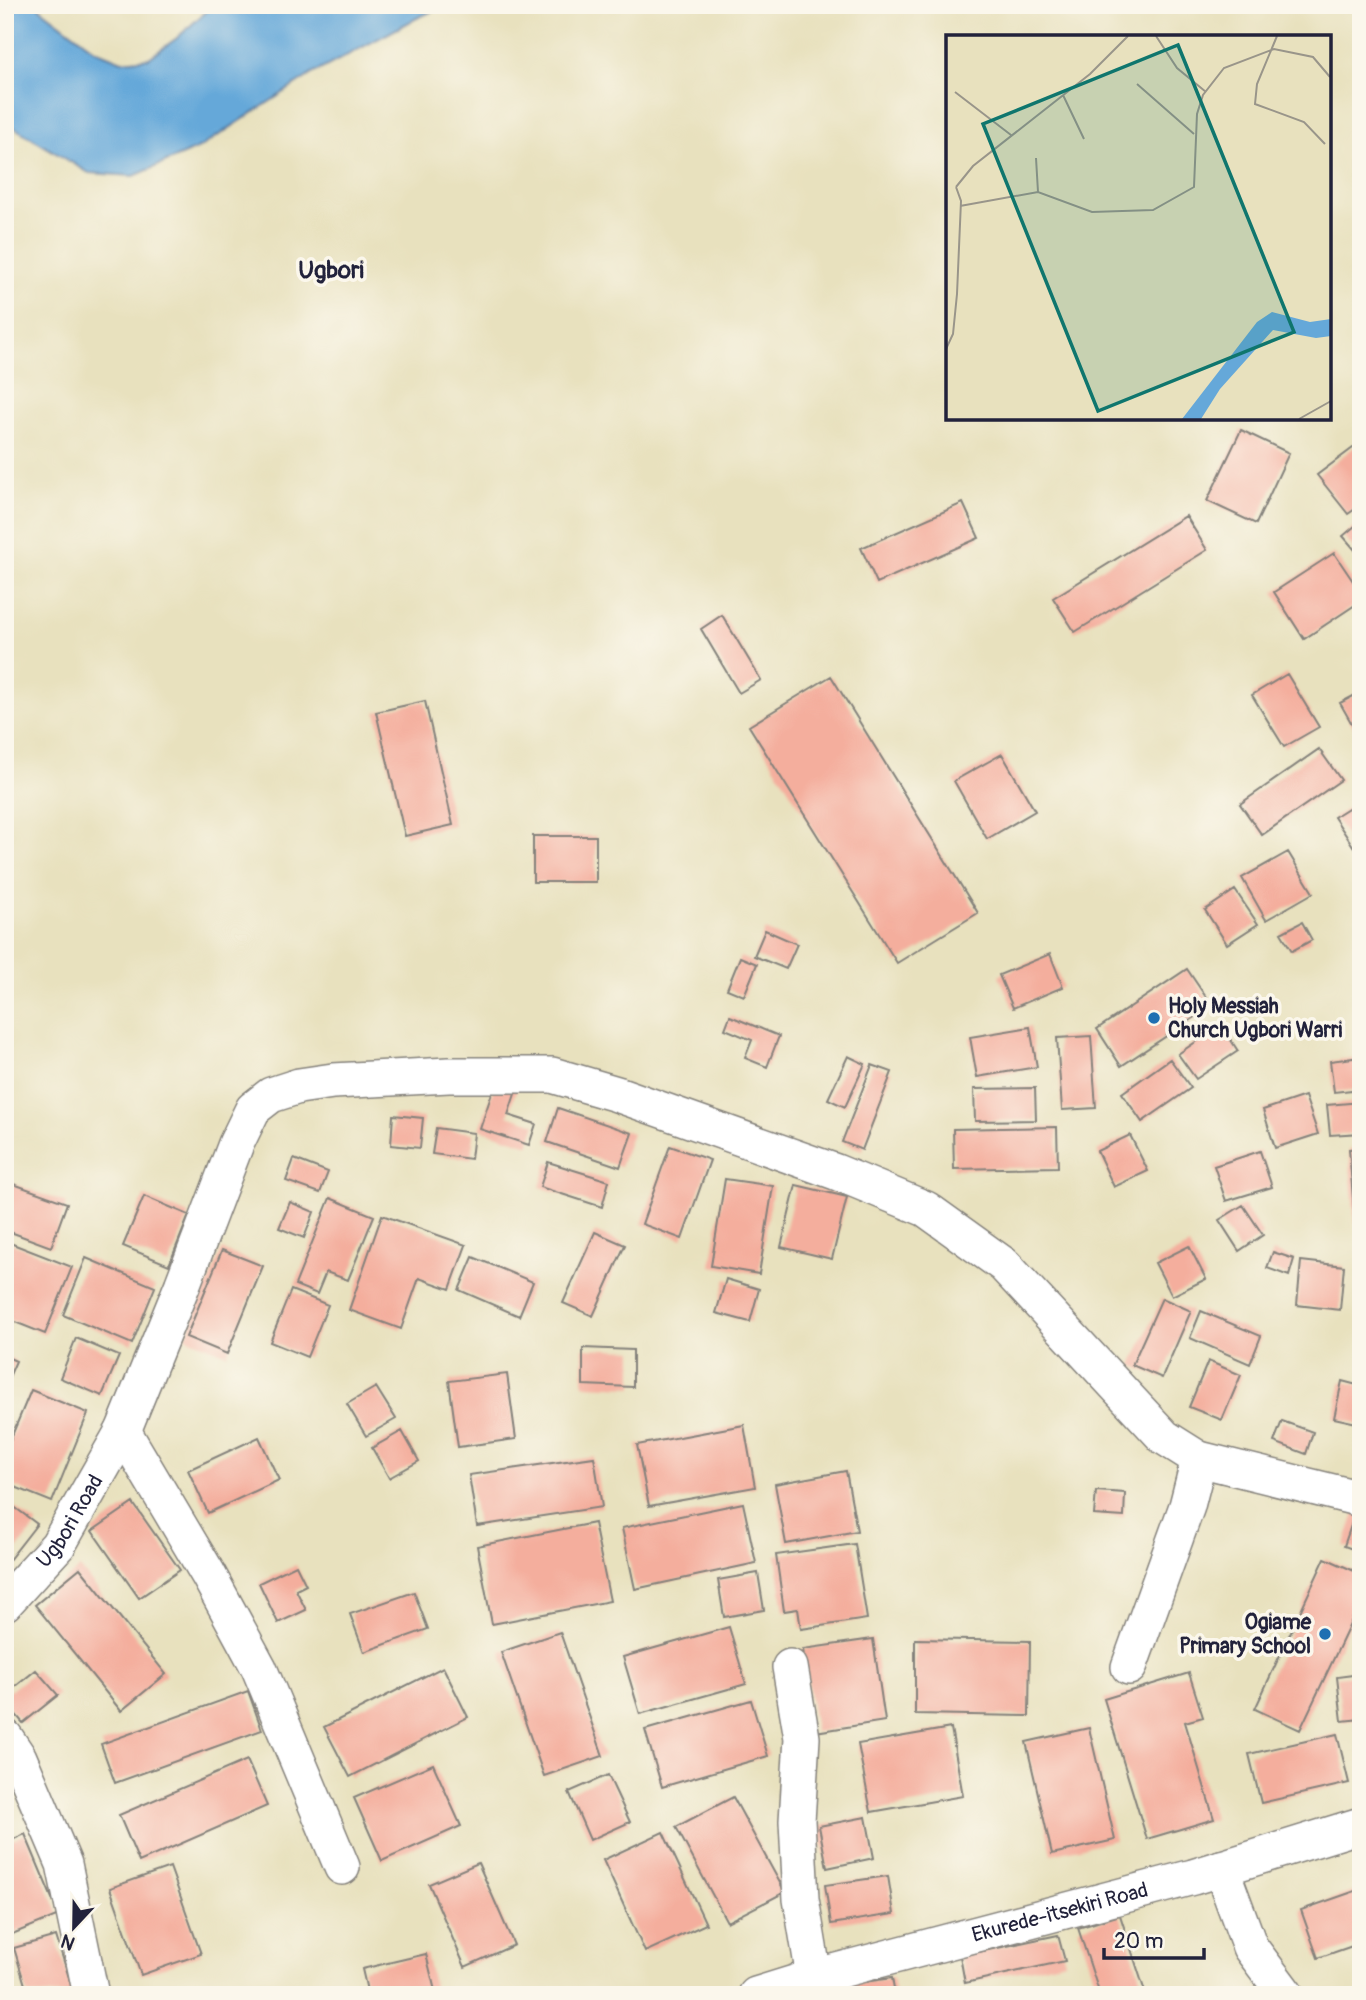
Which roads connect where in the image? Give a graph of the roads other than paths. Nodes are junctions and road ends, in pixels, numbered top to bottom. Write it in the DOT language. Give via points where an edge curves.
graph roads {
  1 [pos="123,1431"];
  2 [pos="1199,1459"];
  3 [pos="1361,1499"];
  4 [pos="5,1603"];
  5 [pos="790,1667"];
  6 [pos="1129,1667"];
  7 [pos="5,1737"];
  8 [pos="1361,1825"];
  9 [pos="342,1867"];
  10 [pos="1221,1868"];
  11 [pos="814,1977"];
  12 [pos="91,1995"];
  13 [pos="756,1995"];
  14 [pos="1286,1995"];
  1 -- 2 [label="street, Ugbori Road" via="253,1109 271,1095 332,1081 552,1075 810,1163 926,1209 1004,1265 1164,1437"];
  1 -- 4 [label="street, Ugbori Road" via="58,1545"];
  1 -- 9 [label="street" via="259,1668"];
  2 -- 3 [label="street, Ugbori Road"];
  2 -- 6 [label="street" via="1187,1506"];
  5 -- 11 [label="street" via="802,1738 797,1821 801,1899"];
  7 -- 12 [label="street" via="19,1758 64,1864"];
  8 -- 10 [label="street, Ekurede-itsekiri Road"];
  10 -- 11 [label="street, Ekurede-itsekiri Road"];
  10 -- 14 [label="street" via="1250,1947"];
  11 -- 13 [label="street, Ekurede-itsekiri Road"];
}
